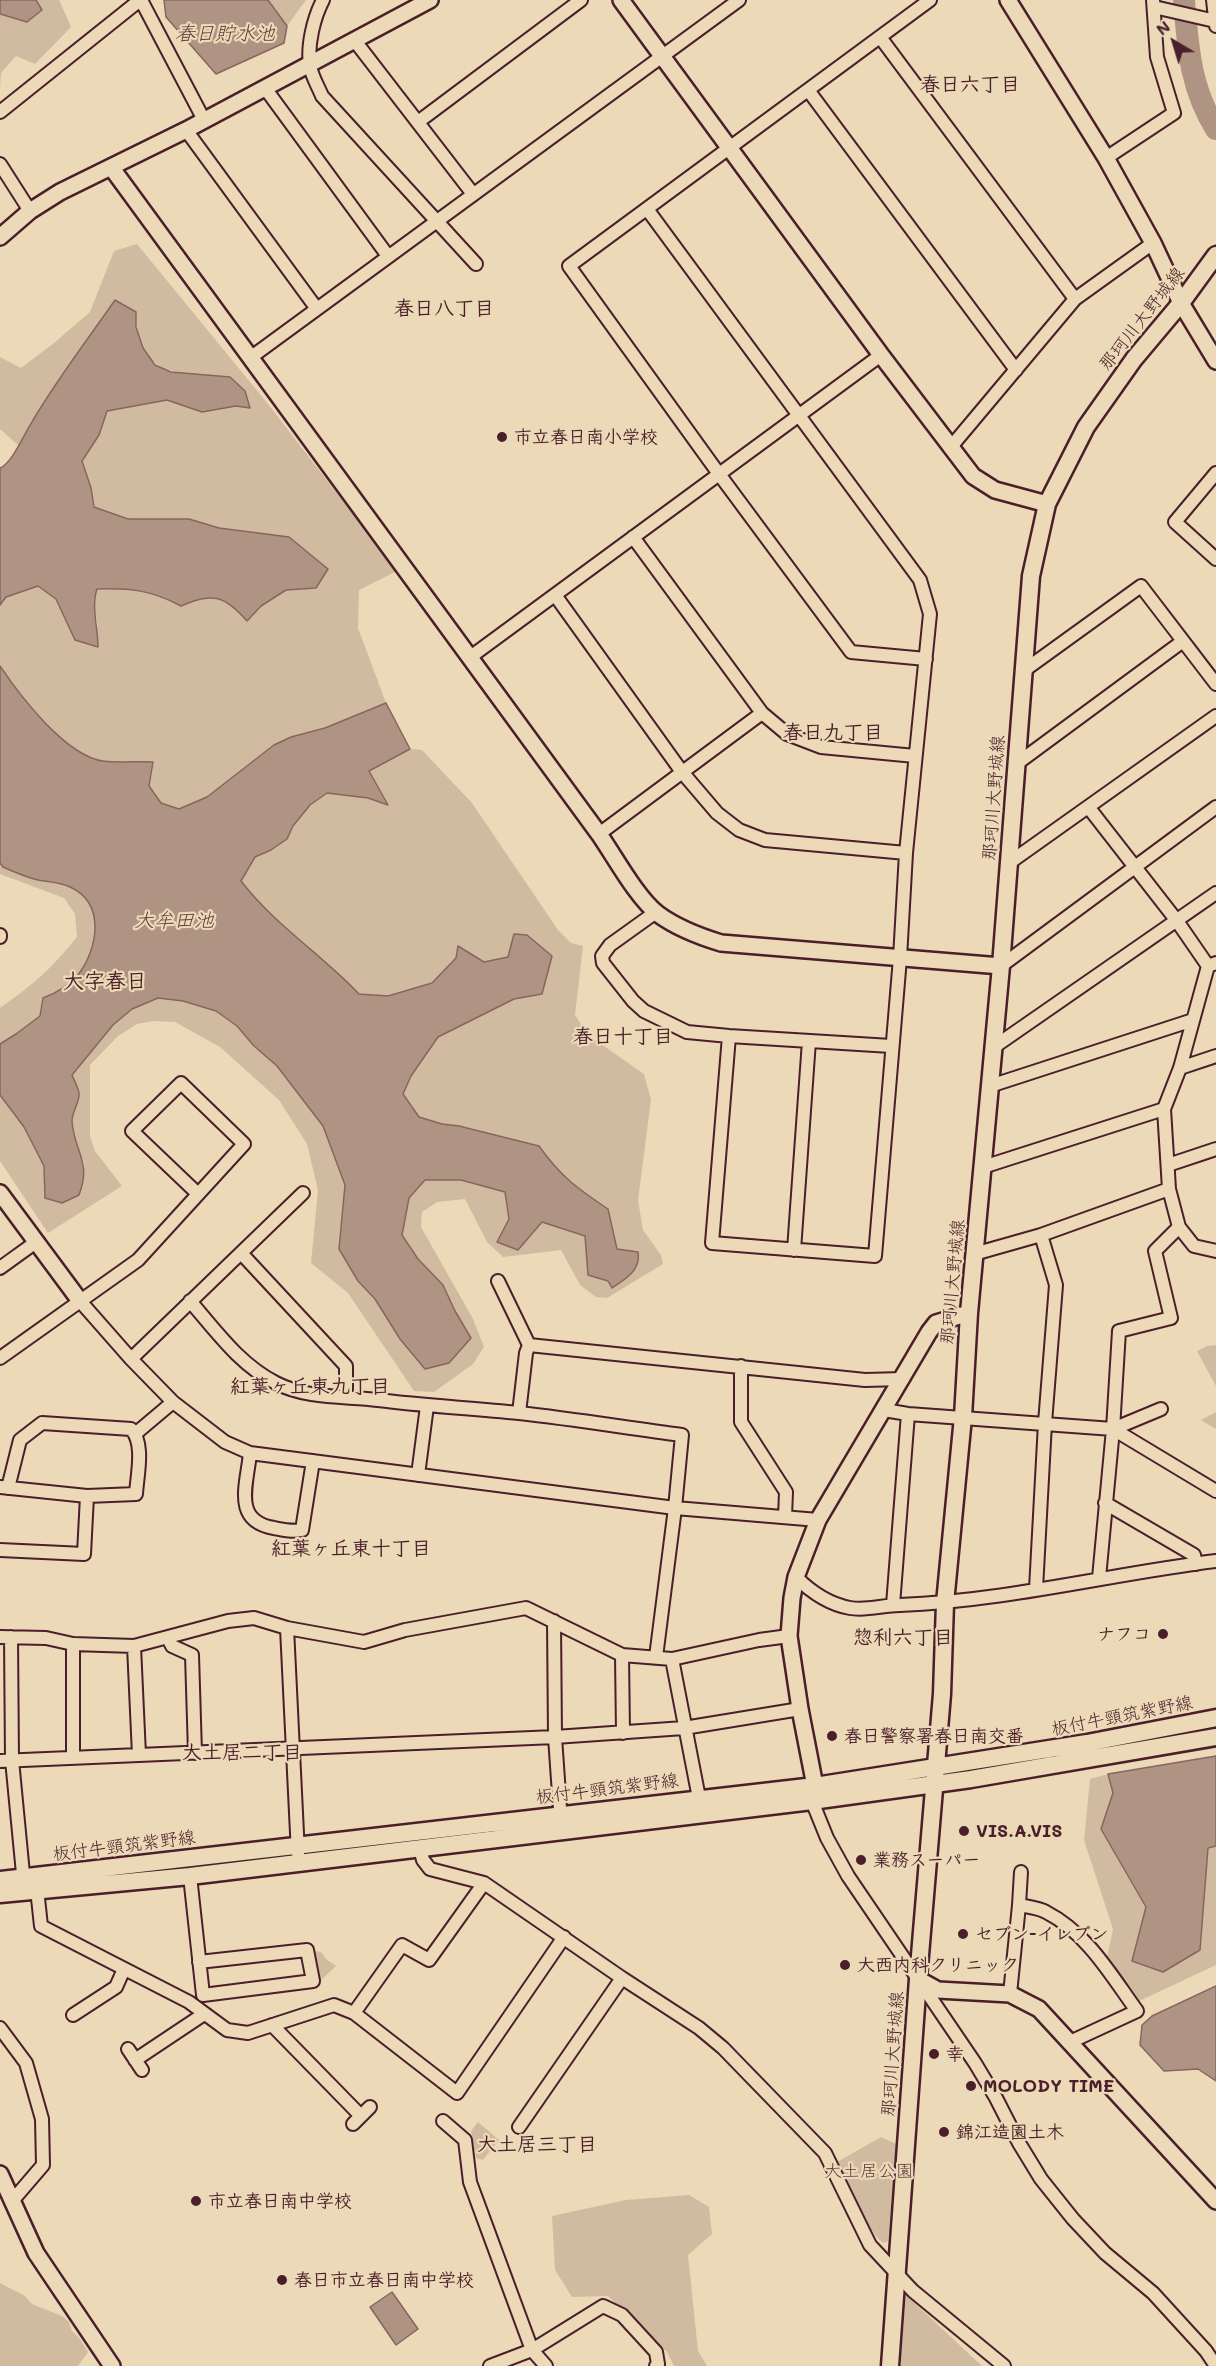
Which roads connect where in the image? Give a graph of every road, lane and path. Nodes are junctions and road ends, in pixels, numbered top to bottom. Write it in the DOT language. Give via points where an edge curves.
graph roads {
  1 [pos="140,0"];
  2 [pos="323,0"];
  3 [pos="430,0"];
  4 [pos="581,0"];
  5 [pos="621,0"];
  6 [pos="738,0"];
  7 [pos="930,0"];
  8 [pos="1008,0"];
  9 [pos="1213,0"];
  10 [pos="1157,5"];
  11 [pos="1213,22"];
  12 [pos="880,37"];
  13 [pos="355,41"];
  14 [pos="662,56"];
  15 [pos="310,65"];
  16 [pos="265,88"];
  17 [pos="808,90"];
  18 [pos="0,112"];
  19 [pos="204,120"];
  20 [pos="418,122"];
  21 [pos="186,130"];
  22 [pos="730,148"];
  23 [pos="1107,158"];
  24 [pos="0,164"];
  25 [pos="111,168"];
  26 [pos="473,194"];
  27 [pos="647,209"];
  28 [pos="30,211"];
  29 [pos="438,220"];
  30 [pos="0,237"];
  31 [pos="1153,243"];
  32 [pos="1216,255"];
  33 [pos="388,256"];
  34 [pos="476,264"];
  35 [pos="1075,299"];
  36 [pos="1181,303"];
  37 [pos="316,309"];
  38 [pos="881,355"];
  39 [pos="250,358"];
  40 [pos="1216,361"];
  41 [pos="1016,370"];
  42 [pos="800,415"];
  43 [pos="950,448"];
  44 [pos="1216,473"];
  45 [pos="719,474"];
  46 [pos="1047,504"];
  47 [pos="633,537"];
  48 [pos="1216,559"];
  49 [pos="555,595"];
  50 [pos="1183,641"];
  51 [pos="469,658"];
  52 [pos="926,659"];
  53 [pos="1022,672"];
  54 [pos="1216,684"];
  55 [pos="762,713"];
  56 [pos="1216,716"];
  57 [pos="915,756"];
  58 [pos="1015,765"];
  59 [pos="682,772"];
  60 [pos="1216,807"];
  61 [pos="1089,808"];
  62 [pos="599,834"];
  63 [pos="906,853"];
  64 [pos="1009,863"];
  65 [pos="1135,868"];
  66 [pos="1216,892"];
  67 [pos="656,912"];
  68 [pos="1177,921"];
  69 [pos="900,958"];
  70 [pos="1212,964"];
  71 [pos="1001,966"];
  72 [pos="1193,1020"];
  73 [pos="729,1036"];
  74 [pos="809,1041"];
  75 [pos="891,1046"];
  76 [pos="994,1047"];
  77 [pos="1216,1056"];
  78 [pos="1180,1068"];
  79 [pos="990,1086"];
  80 [pos="1164,1109"];
  81 [pos="1216,1149"];
  82 [pos="1168,1165"];
  83 [pos="983,1167"];
  84 [pos="1169,1190"];
  85 [pos="0,1193"];
  86 [pos="197,1193"];
  87 [pos="303,1193"];
  88 [pos="1179,1227"];
  89 [pos="1041,1235"];
  90 [pos="36,1242"];
  91 [pos="794,1250"];
  92 [pos="1216,1251"];
  93 [pos="241,1253"];
  94 [pos="974,1254"];
  95 [pos="0,1268"];
  96 [pos="498,1281"];
  97 [pos="80,1301"];
  98 [pos="190,1301"];
  99 [pos="969,1313"];
  100 [pos="529,1345"];
  101 [pos="0,1358"];
  102 [pos="131,1359"];
  103 [pos="741,1366"];
  104 [pos="903,1379"];
  105 [pos="346,1396"];
  106 [pos="173,1402"];
  107 [pos="427,1406"];
  108 [pos="1161,1409"];
  109 [pos="884,1410"];
  110 [pos="519,1413"];
  111 [pos="908,1414"];
  112 [pos="963,1417"];
  113 [pos="1045,1424"];
  114 [pos="1113,1429"];
  115 [pos="135,1434"];
  116 [pos="250,1453"];
  117 [pos="313,1461"];
  118 [pos="418,1475"];
  119 [pos="4,1488"];
  120 [pos="1216,1491"];
  121 [pos="87,1496"];
  122 [pos="1105,1503"];
  123 [pos="675,1508"];
  124 [pos="784,1517"];
  125 [pos="818,1520"];
  126 [pos="0,1550"];
  127 [pos="1216,1561"];
  128 [pos="1196,1564"];
  129 [pos="796,1577"];
  130 [pos="1099,1578"];
  131 [pos="1036,1589"];
  132 [pos="945,1603"];
  133 [pos="893,1605"];
  134 [pos="554,1621"];
  135 [pos="287,1628"];
  136 [pos="789,1636"];
  137 [pos="5,1637"];
  138 [pos="168,1638"];
  139 [pos="72,1644"];
  140 [pos="134,1646"];
  141 [pos="622,1655"];
  142 [pos="656,1657"];
  143 [pos="672,1659"];
  144 [pos="800,1709"];
  145 [pos="1216,1718"];
  146 [pos="684,1728"];
  147 [pos="623,1733"];
  148 [pos="555,1737"];
  149 [pos="1216,1737"];
  150 [pos="293,1749"];
  151 [pos="195,1753"];
  152 [pos="139,1755"];
  153 [pos="73,1758"];
  154 [pos="6,1760"];
  155 [pos="935,1767"];
  156 [pos="935,1785"];
  157 [pos="814,1793"];
  158 [pos="699,1798"];
  159 [pos="560,1814"];
  160 [pos="562,1831"];
  161 [pos="420,1848"];
  162 [pos="298,1854"];
  163 [pos="1021,1872"];
  164 [pos="190,1876"];
  165 [pos="0,1880"];
  166 [pos="484,1883"];
  167 [pos="28,1886"];
  168 [pos="0,1893"];
  169 [pos="1019,1905"];
  170 [pos="564,1937"];
  171 [pos="199,1962"];
  172 [pos="124,1969"];
  173 [pos="622,1978"];
  174 [pos="918,1979"];
  175 [pos="1010,1995"];
  176 [pos="354,2013"];
  177 [pos="204,2014"];
  178 [pos="73,2015"];
  179 [pos="272,2025"];
  180 [pos="0,2028"];
  181 [pos="1070,2042"];
  182 [pos="135,2060"];
  183 [pos="370,2107"];
  184 [pos="443,2121"];
  185 [pos="519,2127"];
  186 [pos="0,2174"];
  187 [pos="13,2200"];
  188 [pos="1216,2201"];
  189 [pos="897,2274"];
  190 [pos="532,2350"];
  191 [pos="506,2363"];
  192 [pos="112,2366"];
  193 [pos="490,2366"];
  194 [pos="546,2366"];
  195 [pos="657,2366"];
  196 [pos="890,2366"];
  197 [pos="1004,2366"];
  198 [pos="1216,2366"];
  1 -- 18 [label="street"];
  1 -- 19 [label="street"];
  2 -- 15 [label="street" via="311,37"];
  3 -- 13 [label="street"];
  4 -- 20 [label="street"];
  5 -- 14 [label="street"];
  6 -- 14 [label="street"];
  7 -- 12 [label="street"];
  8 -- 23 [label="street"];
  9 -- 11 [label="street"];
  10 -- 11 [label="street"];
  10 -- 23 [label="street" via="1157,57 1174,113"];
  12 -- 17 [label="street"];
  12 -- 35 [label="street"];
  13 -- 15 [label="street"];
  13 -- 20 [label="street"];
  14 -- 22 [label="street"];
  14 -- 26 [label="street"];
  15 -- 16 [label="street"];
  15 -- 29 [label="street" via="322,96"];
  16 -- 19 [label="street"];
  16 -- 33 [label="street"];
  17 -- 22 [label="street"];
  17 -- 41 [label="street"];
  19 -- 21 [label="street"];
  20 -- 26 [label="street"];
  21 -- 25 [label="street"];
  21 -- 37 [label="street"];
  22 -- 27 [label="street"];
  22 -- 38 [label="street"];
  23 -- 31 [label="street"];
  24 -- 28 [label="street"];
  25 -- 28 [label="street"];
  25 -- 39 [label="street"];
  26 -- 29 [label="street"];
  27 -- 42 [label="street"];
  27 -- 45 [label="street" via="569,266"];
  28 -- 30 [label="street"];
  29 -- 33 [label="street"];
  29 -- 34 [label="street"];
  31 -- 35 [label="street"];
  31 -- 36 [label="street"];
  32 -- 36 [label="main road, 那珂川大野城線"];
  33 -- 37 [label="street"];
  35 -- 41 [label="street"];
  36 -- 40 [label="street"];
  36 -- 46 [label="main road, 那珂川大野城線" via="1134,359 1086,427"];
  37 -- 39 [label="street"];
  38 -- 42 [label="street"];
  38 -- 43 [label="street"];
  39 -- 51 [label="street"];
  41 -- 43 [label="street"];
  42 -- 45 [label="street"];
  42 -- 52 [label="street" via="920,580 930,614"];
  43 -- 46 [label="street" via="973,476 995,490"];
  44 -- 48 [label="street" via="1175,522"];
  45 -- 47 [label="street"];
  45 -- 52 [label="street" via="851,652"];
  46 -- 53 [label="main road, 那珂川大野城線" via="1030,576"];
  47 -- 49 [label="street"];
  47 -- 55 [label="street"];
  49 -- 51 [label="street"];
  49 -- 59 [label="street"];
  50 -- 53 [label="street" via="1141,586"];
  50 -- 54 [label="street"];
  50 -- 58 [label="street"];
  51 -- 62 [label="street"];
  52 -- 57 [label="street"];
  53 -- 58 [label="main road, 那珂川大野城線"];
  55 -- 57 [label="street" via="787,734 821,747"];
  55 -- 59 [label="street"];
  56 -- 61 [label="street"];
  57 -- 63 [label="street"];
  58 -- 64 [label="main road, 那珂川大野城線"];
  59 -- 62 [label="street"];
  59 -- 63 [label="street" via="717,813 739,830 765,840"];
  60 -- 65 [label="street"];
  61 -- 64 [label="street"];
  61 -- 65 [label="street"];
  62 -- 67 [label="street"];
  63 -- 69 [label="street"];
  64 -- 71 [label="main road, 那珂川大野城線"];
  65 -- 68 [label="street"];
  65 -- 71 [label="street"];
  66 -- 68 [label="street"];
  67 -- 69 [label="street" via="694,935 722,943"];
  67 -- 73 [label="street" via="610,945 602,956 603,963 644,1011 687,1032"];
  68 -- 70 [label="street"];
  68 -- 76 [label="street"];
  69 -- 71 [label="street"];
  69 -- 75 [label="street"];
  70 -- 72 [label="street"];
  71 -- 76 [label="main road, 那珂川大野城線"];
  72 -- 78 [label="street"];
  72 -- 79 [label="street"];
  73 -- 74 [label="street"];
  73 -- 91 [label="street" via="712,1244"];
  74 -- 75 [label="street"];
  74 -- 91 [label="street"];
  75 -- 91 [label="street" via="875,1256"];
  76 -- 79 [label="main road, 那珂川大野城線"];
  77 -- 78 [label="street"];
  78 -- 80 [label="street"];
  79 -- 83 [label="main road, 那珂川大野城線"];
  80 -- 82 [label="street"];
  80 -- 83 [label="street"];
  81 -- 82 [label="street"];
  82 -- 84 [label="street"];
  83 -- 94 [label="main road, 那珂川大野城線"];
  84 -- 88 [label="street"];
  84 -- 89 [label="street"];
  85 -- 90 [label="street"];
  86 -- 86 [label="street" via="244,1144 181,1083 132,1131"];
  86 -- 97 [label="street" via="138,1260"];
  87 -- 93 [label="street"];
  88 -- 92 [label="street" via="1194,1246"];
  88 -- 114 [label="street" via="1155,1251 1171,1318 1119,1331"];
  89 -- 94 [label="street"];
  89 -- 113 [label="street" via="1056,1285"];
  90 -- 95 [label="street"];
  90 -- 97 [label="street"];
  93 -- 98 [label="street"];
  93 -- 105 [label="street" via="346,1366"];
  94 -- 99 [label="main road, 那珂川大野城線"];
  96 -- 100 [label="street"];
  97 -- 101 [label="street"];
  97 -- 102 [label="street"];
  98 -- 102 [label="street"];
  98 -- 105 [label="street" via="236,1354 276,1383 306,1394"];
  99 -- 104 [label="street" via="936,1323"];
  99 -- 112 [label="main road, 那珂川大野城線"];
  100 -- 103 [label="street"];
  100 -- 110 [label="street"];
  102 -- 106 [label="street"];
  103 -- 104 [label="street" via="865,1380"];
  103 -- 124 [label="street" via="741,1422 786,1492"];
  104 -- 109 [label="street"];
  105 -- 107 [label="street"];
  106 -- 115 [label="street"];
  106 -- 116 [label="street" via="225,1442"];
  107 -- 110 [label="street"];
  107 -- 118 [label="street"];
  108 -- 114 [label="street"];
  109 -- 111 [label="street"];
  109 -- 125 [label="street"];
  110 -- 123 [label="street" via="682,1436"];
  111 -- 112 [label="street"];
  111 -- 133 [label="street"];
  112 -- 113 [label="street"];
  112 -- 132 [label="main road, 那珂川大野城線"];
  113 -- 114 [label="street"];
  113 -- 131 [label="street"];
  114 -- 120 [label="street"];
  114 -- 122 [label="street"];
  115 -- 119 [label="street" via="131,1429 42,1423 20,1440"];
  115 -- 121 [label="street" via="136,1494"];
  116 -- 117 [label="street"];
  116 -- 117 [label="street" via="245,1503 248,1516 261,1526 294,1532 302,1530"];
  117 -- 118 [label="street"];
  118 -- 123 [label="street"];
  119 -- 121 [label="street"];
  121 -- 126 [label="street" via="84,1554"];
  122 -- 128 [label="street" via="1194,1555"];
  122 -- 130 [label="street"];
  123 -- 124 [label="street"];
  123 -- 142 [label="street"];
  124 -- 125 [label="street"];
  125 -- 129 [label="street"];
  127 -- 128 [label="street"];
  128 -- 130 [label="street"];
  129 -- 133 [label="street" via="811,1593 851,1608"];
  129 -- 136 [label="street"];
  130 -- 131 [label="street"];
  131 -- 132 [label="street"];
  132 -- 133 [label="street"];
  132 -- 155 [label="main road, 那珂川大野城線"];
  134 -- 135 [label="street" via="526,1608 405,1630 364,1642"];
  134 -- 141 [label="street"];
  134 -- 148 [label="street"];
  135 -- 138 [label="street" via="254,1618"];
  135 -- 150 [label="street"];
  136 -- 143 [label="street"];
  136 -- 144 [label="street"];
  137 -- 139 [label="street" via="45,1638"];
  137 -- 154 [label="street"];
  138 -- 140 [label="street"];
  138 -- 151 [label="street" via="172,1646 192,1654"];
  139 -- 140 [label="street"];
  139 -- 153 [label="street"];
  140 -- 152 [label="street"];
  141 -- 142 [label="street"];
  141 -- 147 [label="street"];
  142 -- 143 [label="street"];
  143 -- 146 [label="street"];
  144 -- 146 [label="street"];
  144 -- 157 [label="street"];
  145 -- 155 [label="main road, 板付牛頸筑紫野線"];
  146 -- 147 [label="street"];
  146 -- 158 [label="street"];
  147 -- 148 [label="street"];
  148 -- 150 [label="street"];
  148 -- 159 [label="street"];
  149 -- 156 [label="main road, 板付牛頸筑紫野線"];
  150 -- 151 [label="street"];
  150 -- 162 [label="street"];
  151 -- 152 [label="street"];
  152 -- 153 [label="street"];
  153 -- 154 [label="street"];
  154 -- 167 [label="street"];
  155 -- 156 [label="main road, 那珂川大野城線"];
  155 -- 157 [label="main road, 板付牛頸筑紫野線"];
  156 -- 157 [label="main road, 板付牛頸筑紫野線"];
  156 -- 174 [label="main road, 那珂川大野城線"];
  157 -- 158 [label="main road, 板付牛頸筑紫野線"];
  157 -- 160 [label="main road, 板付牛頸筑紫野線"];
  157 -- 174 [label="street" via="827,1838 848,1876"];
  158 -- 159 [label="main road, 板付牛頸筑紫野線"];
  159 -- 160 [label="street"];
  159 -- 162 [label="main road, 板付牛頸筑紫野線"];
  160 -- 161 [label="main road, 板付牛頸筑紫野線"];
  161 -- 162 [label="main road, 板付牛頸筑紫野線"];
  161 -- 166 [label="street" via="430,1869"];
  162 -- 164 [label="main road, 板付牛頸筑紫野線"];
  162 -- 167 [label="main road, 板付牛頸筑紫野線"];
  163 -- 169 [label="street"];
  164 -- 167 [label="main road, 板付牛頸筑紫野線"];
  164 -- 171 [label="street"];
  165 -- 167 [label="main road, 板付牛頸筑紫野線"];
  166 -- 170 [label="street"];
  166 -- 176 [label="street" via="429,1960 402,1945"];
  167 -- 168 [label="main road, 板付牛頸筑紫野線"];
  167 -- 172 [label="street" via="41,1926"];
  169 -- 175 [label="street"];
  169 -- 181 [label="street" via="1045,1911 1073,1929 1103,1962 1137,2012"];
  170 -- 173 [label="street"];
  170 -- 176 [label="street" via="458,2093"];
  171 -- 171 [label="street" via="203,1995 312,1981 307,1950"];
  172 -- 177 [label="street" via="189,2002"];
  172 -- 178 [label="street" via="116,1987 87,1999"];
  173 -- 185 [label="street"];
  173 -- 189 [label="street" via="723,2048 825,2153 870,2245"];
  174 -- 175 [label="street" via="938,1990"];
  174 -- 189 [label="main road, 那珂川大野城線"];
  174 -- 198 [label="street" via="996,2098 1041,2179 1073,2219 1105,2253 1153,2293"];
  175 -- 181 [label="street" via="1039,2009"];
  176 -- 179 [label="street" via="334,2005"];
  177 -- 179 [label="street" via="227,2030 248,2033"];
  177 -- 182 [label="street"];
  179 -- 183 [label="street" via="357,2119"];
  180 -- 187 [label="street" via="26,2063 42,2118 43,2165"];
  181 -- 188 [label="street"];
  184 -- 190 [label="street" via="465,2140 470,2182"];
  186 -- 187 [label="street"];
  187 -- 192 [label="street" via="36,2253"];
  189 -- 196 [label="main road, 那珂川大野城線"];
  189 -- 197 [label="street"];
  190 -- 191 [label="street"];
  190 -- 194 [label="street"];
  190 -- 195 [label="street" via="603,2306 622,2315 656,2352"];
  191 -- 193 [label="street"];
}
